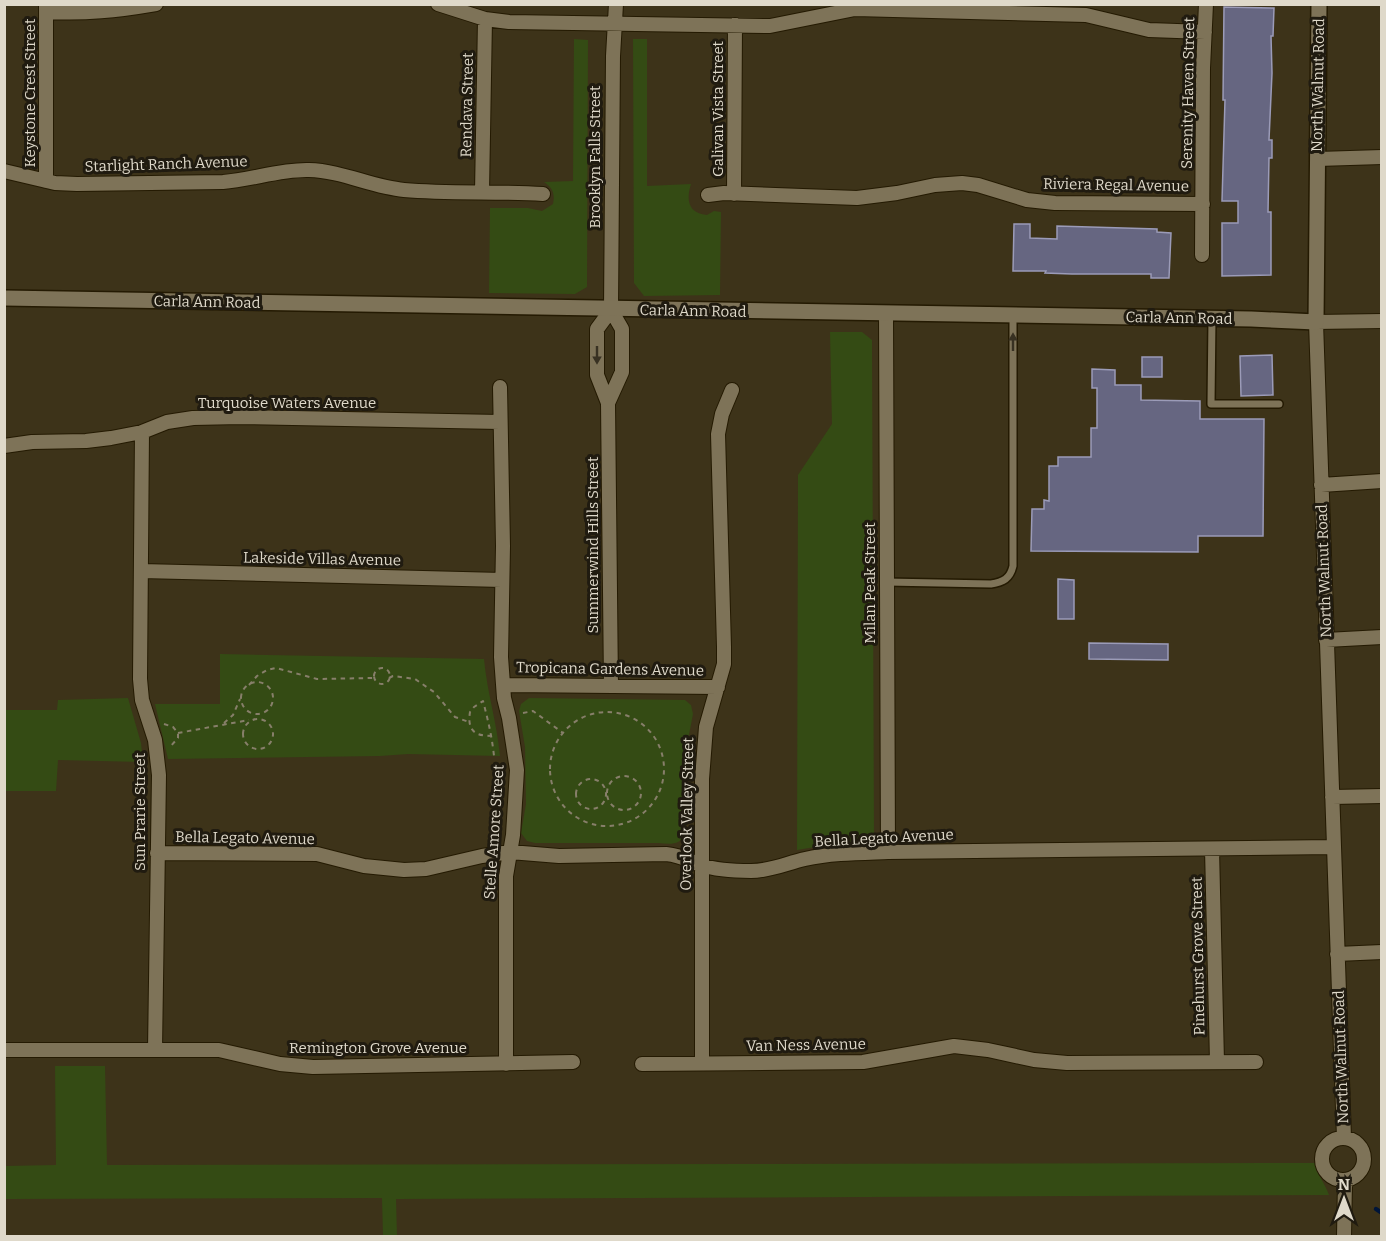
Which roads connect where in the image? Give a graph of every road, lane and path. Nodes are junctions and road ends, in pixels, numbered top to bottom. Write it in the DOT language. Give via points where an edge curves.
graph roads {
  1 [pos="156,4"];
  2 [pos="438,4"];
  3 [pos="615,4"];
  4 [pos="1206,4"];
  5 [pos="1319,4"];
  6 [pos="46,8"];
  7 [pos="1019,9"];
  8 [pos="485,19"];
  9 [pos="614,24"];
  10 [pos="735,25"];
  11 [pos="1205,32"];
  12 [pos="1382,157"];
  13 [pos="1318,159"];
  14 [pos="4,171"];
  15 [pos="46,181"];
  16 [pos="482,192"];
  17 [pos="543,194"];
  18 [pos="734,194"];
  19 [pos="708,195"];
  20 [pos="1203,204"];
  21 [pos="1202,255"];
  22 [pos="4,298"];
  23 [pos="611,310"];
  24 [pos="886,314"];
  25 [pos="1013,316"];
  26 [pos="1212,318"];
  27 [pos="1382,321"];
  28 [pos="1316,322"];
  29 [pos="500,387"];
  30 [pos="732,390"];
  31 [pos="608,403"];
  32 [pos="1279,404"];
  33 [pos="500,422"];
  34 [pos="142,432"];
  35 [pos="4,446"];
  36 [pos="1382,482"];
  37 [pos="1321,485"];
  38 [pos="141,571"];
  39 [pos="502,580"];
  40 [pos="886,582"];
  41 [pos="1382,637"];
  42 [pos="1326,640"];
  43 [pos="374,678"];
  44 [pos="389,678"];
  45 [pos="249,685"];
  46 [pos="611,686"];
  47 [pos="718,687"];
  48 [pos="503,692"];
  49 [pos="242,693"];
  50 [pos="254,719"];
  51 [pos="470,722"];
  52 [pos="222,725"];
  53 [pos="178,733"];
  54 [pos="563,733"];
  55 [pos="492,736"];
  56 [pos="494,756"];
  57 [pos="607,793"];
  58 [pos="1382,796"];
  59 [pos="1332,797"];
  60 [pos="1333,848"];
  61 [pos="1212,849"];
  62 [pos="510,852"];
  63 [pos="888,852"];
  64 [pos="157,853"];
  65 [pos="702,866"];
  66 [pos="1382,952"];
  67 [pos="1337,954"];
  68 [pos="4,1050"];
  69 [pos="155,1050"];
  70 [pos="573,1062"];
  71 [pos="1217,1062"];
  72 [pos="1256,1062"];
  73 [pos="702,1063"];
  74 [pos="506,1064"];
  75 [pos="642,1064"];
  76 [pos="1344,1138"];
  77 [pos="1345,1181"];
  78 [pos="1344,1236"];
  1 -- 6 [label="street" via="84,14"];
  2 -- 8 [label="street"];
  3 -- 9 [label="street, Brooklyn Falls Street"];
  4 -- 11 [label="street, Serenity Haven Street"];
  5 -- 13 [label="street, North Walnut Road"];
  6 -- 15 [label="street, Keystone Crest Street"];
  7 -- 10 [label="street" via="855,9 770,26"];
  7 -- 11 [label="street" via="1086,15 1149,30"];
  8 -- 9 [label="street"];
  8 -- 16 [label="street, Rendava Street"];
  9 -- 10 [label="street"];
  9 -- 23 [label="street, Brooklyn Falls Street"];
  10 -- 18 [label="street, Galivan Vista Street"];
  11 -- 20 [label="street, Serenity Haven Street"];
  12 -- 13 [label="street"];
  13 -- 28 [label="street, North Walnut Road"];
  14 -- 15 [label="street, Starlight Ranch Avenue"];
  15 -- 16 [label="street, Starlight Ranch Avenue" via="223,182 312,170 405,190"];
  16 -- 17 [label="street, Starlight Ranch Avenue"];
  18 -- 19 [label="street, Riviera Regal Avenue"];
  18 -- 20 [label="street, Riviera Regal Avenue" via="857,198 962,183 1055,203"];
  20 -- 21 [label="street, Serenity Haven Street"];
  22 -- 23 [label="street, Carla Ann Road"];
  23 -- 24 [label="street, Carla Ann Road"];
  23 -- 31 [label="street, Summerwind Hills Street" via="622,329 622,372"];
  23 -- 31 [label="street, Summerwind Hills Street, one-way" via="597,329 597,375"];
  24 -- 25 [label="street, Carla Ann Road"];
  24 -- 40 [label="street, Milan Peak Street"];
  25 -- 26 [label="street, Carla Ann Road"];
  40 -- 25 [label="lane, one-way" via="991,584 1004,582 1011,573"];
  26 -- 28 [label="street, Carla Ann Road"];
  26 -- 32 [label="lane" via="1210,404"];
  27 -- 28 [label="street, Carla Ann Road"];
  28 -- 37 [label="street, North Walnut Road"];
  29 -- 33 [label="street, Stelle Amore Street"];
  30 -- 47 [label="street, Overlook Valley Street" via="718,434 724,647"];
  31 -- 46 [label="street, Summerwind Hills Street"];
  33 -- 34 [label="street, Turquoise Waters Avenue" via="193,418 167,422"];
  33 -- 39 [label="street, Stelle Amore Street"];
  34 -- 35 [label="street, Turquoise Waters Avenue" via="86,441"];
  34 -- 38 [label="street, Sun Prarie Street"];
  36 -- 37 [label="street"];
  37 -- 42 [label="street, North Walnut Road"];
  38 -- 39 [label="street, Lakeside Villas Avenue"];
  38 -- 64 [label="street, Sun Prarie Street" via="140,679 158,759"];
  39 -- 48 [label="street, Stelle Amore Street"];
  40 -- 63 [label="street, Milan Peak Street"];
  41 -- 42 [label="street"];
  42 -- 59 [label="street, North Walnut Road"];
  43 -- 44 [label="path" via="380,684"];
  43 -- 44 [label="path" via="382,668"];
  43 -- 45 [label="path" via="317,679 276,668 258,675"];
  44 -- 51 [label="path" via="415,679 434,692 455,717"];
  45 -- 49 [label="path"];
  45 -- 49 [label="path" via="259,682 268,687 273,700 268,710 259,714 249,711 242,703"];
  46 -- 47 [label="street, Tropicana Gardens Avenue"];
  46 -- 48 [label="street, Tropicana Gardens Avenue"];
  47 -- 65 [label="street, Overlook Valley Street" via="704,749"];
  48 -- 54 [label="path" via="523,713 533,711"];
  48 -- 62 [label="street, Stelle Amore Street" via="517,770"];
  49 -- 52 [label="path" via="233,716"];
  50 -- 50 [label="path" via="243,730 244,740 254,749 264,748 272,741 272,727 264,720"];
  50 -- 52 [label="path"];
  51 -- 55 [label="path" via="474,732"];
  51 -- 55 [label="path" via="470,712 483,702"];
  52 -- 53 [label="path"];
  54 -- 54 [label="path" via="588,715 605,712 623,714 640,722 661,751 662,787 654,803 639,817 622,825 583,822 567,810 555,795 550,776 551,756"];
  55 -- 56 [label="path"];
  57 -- 57 [label="path" via="599,780 589,779 580,783 576,796 584,808 595,809 604,803"];
  57 -- 57 [label="path" via="613,807 623,811 634,807 641,793 633,779 622,776 612,781"];
  58 -- 59 [label="street"];
  59 -- 60 [label="street, North Walnut Road"];
  60 -- 61 [label="street, Bella Legato Avenue"];
  60 -- 67 [label="street, North Walnut Road"];
  61 -- 63 [label="street, Bella Legato Avenue"];
  61 -- 71 [label="street, Pinehurst Grove Street"];
  62 -- 64 [label="street, Bella Legato Avenue" via="404,870 364,866 317,854"];
  62 -- 65 [label="street, Bella Legato Avenue" via="680,855"];
  62 -- 74 [label="street, Stelle Amore Street" via="506,876"];
  63 -- 65 [label="street, Bella Legato Avenue" via="830,855 753,871"];
  64 -- 69 [label="street, Sun Prarie Street"];
  65 -- 73 [label="street, Overlook Valley Street"];
  66 -- 67 [label="street"];
  67 -- 76 [label="street, North Walnut Road"];
  68 -- 69 [label="street, Remington Grove Avenue"];
  69 -- 74 [label="street, Remington Grove Avenue" via="219,1050 313,1067"];
  70 -- 74 [label="street, Remington Grove Avenue"];
  71 -- 72 [label="street, Van Ness Avenue"];
  71 -- 73 [label="street, Van Ness Avenue" via="1052,1062 954,1046 863,1062"];
  73 -- 75 [label="street, Van Ness Avenue"];
  76 -- 77 [label="street, North Walnut Road" via="1360,1146 1365,1160 1358,1175"];
  76 -- 77 [label="street, North Walnut Road" via="1324,1148 1322,1164 1330,1176"];
  77 -- 78 [label="street"];
}
